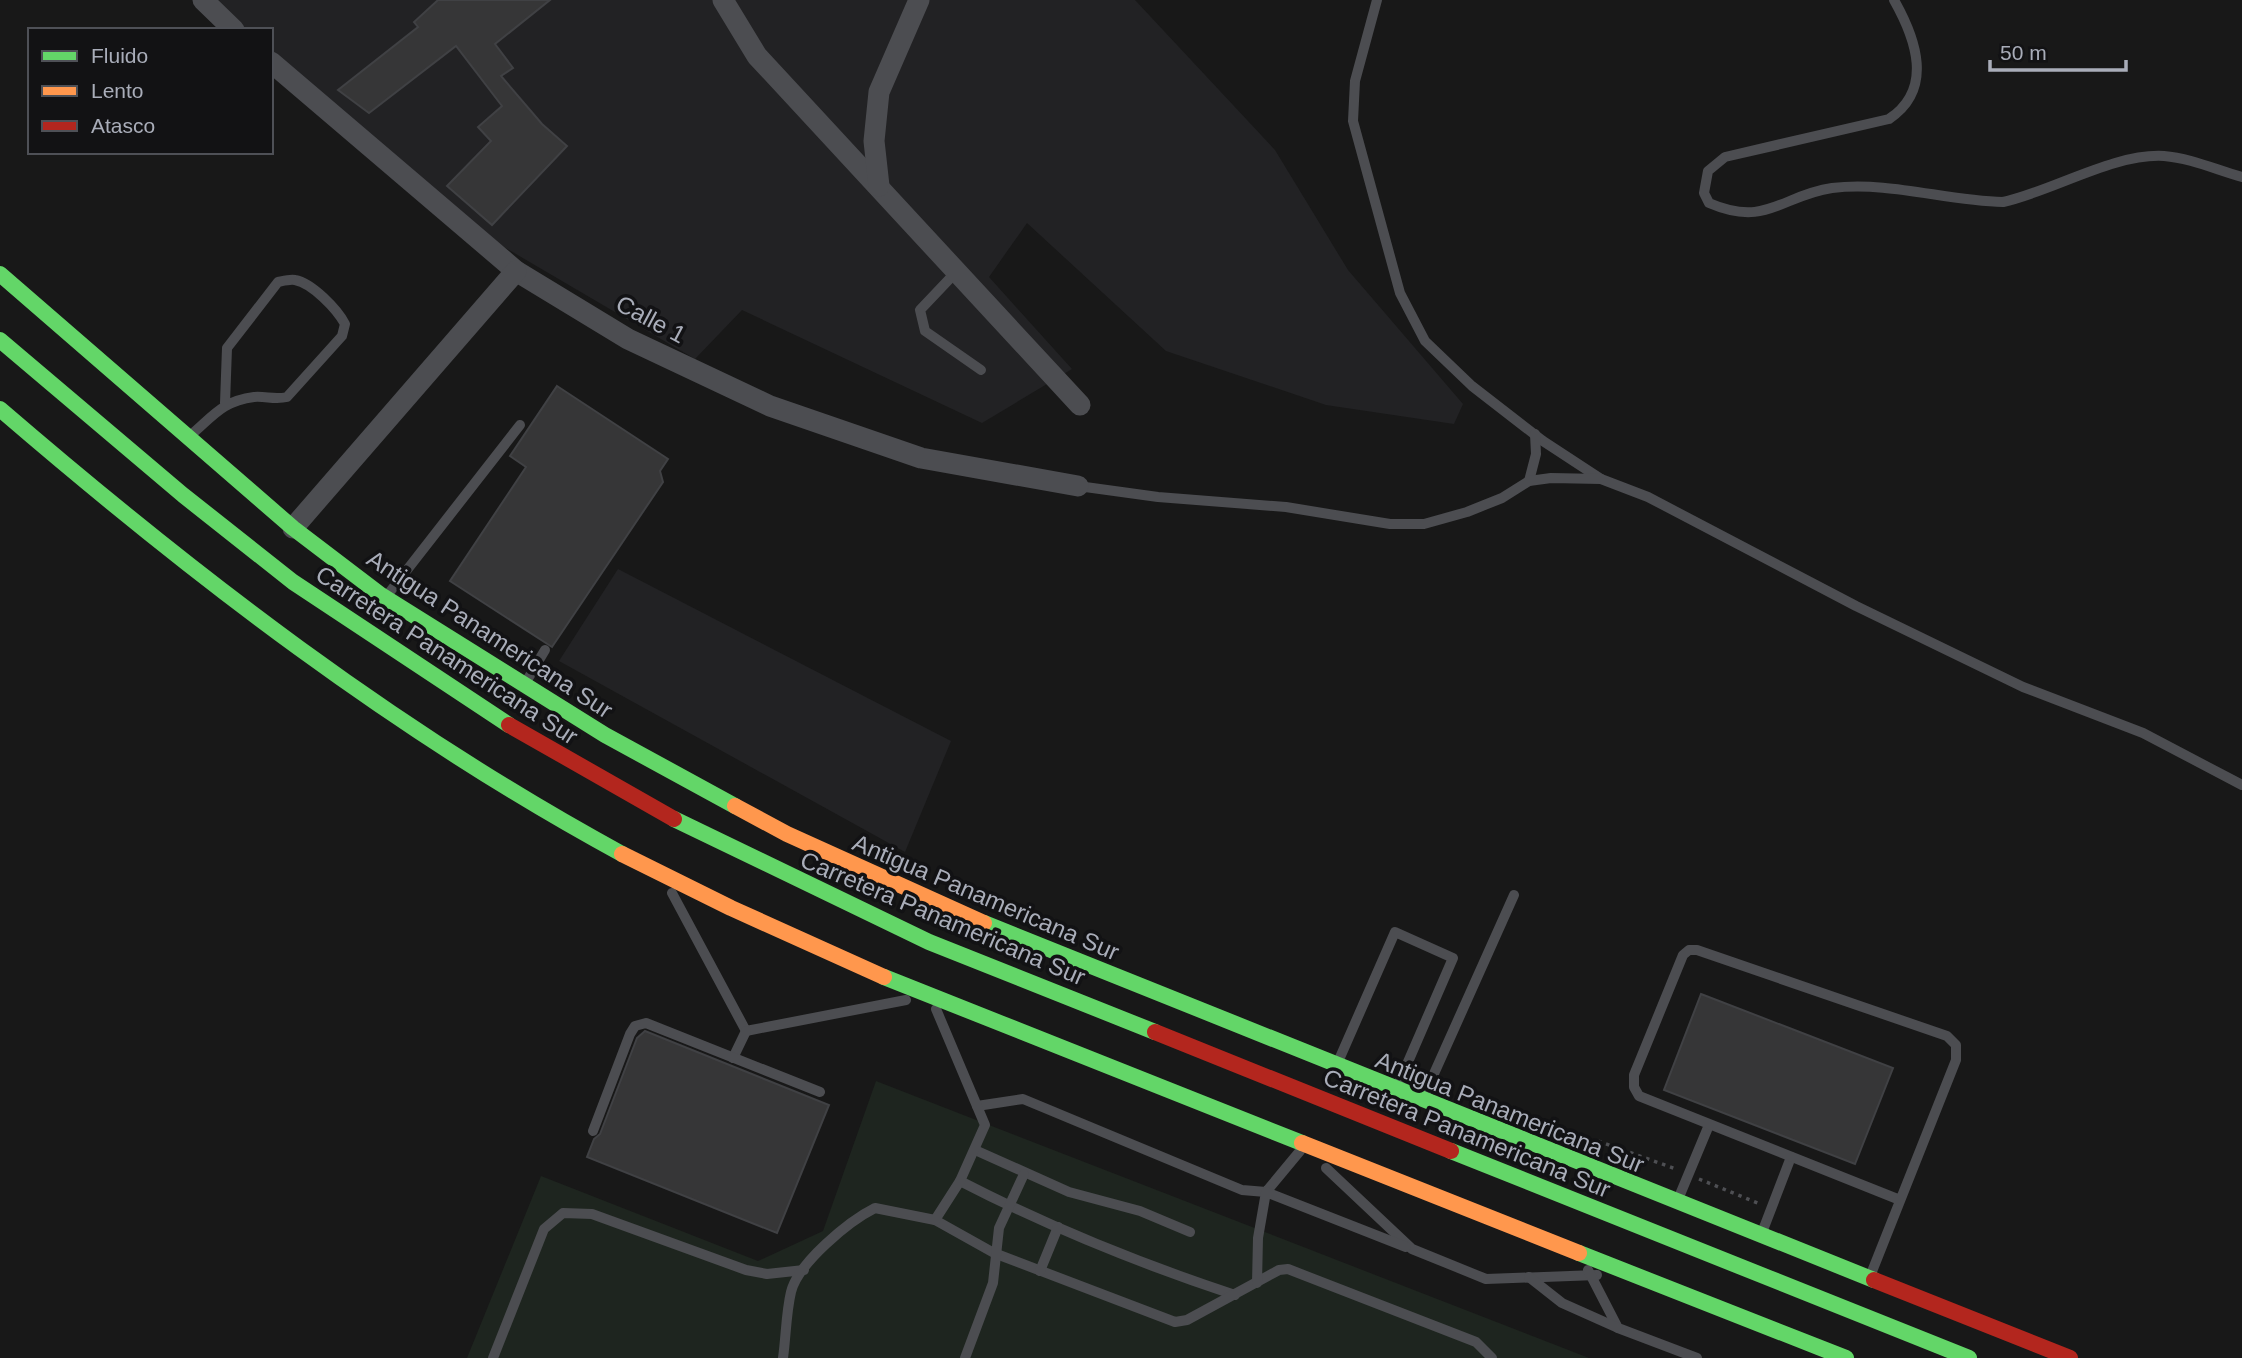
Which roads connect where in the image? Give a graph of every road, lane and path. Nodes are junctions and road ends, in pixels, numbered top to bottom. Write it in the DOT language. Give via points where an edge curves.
graph roads {
  1 [pos="202,0"];
  2 [pos="723,0"];
  3 [pos="919,0"];
  4 [pos="1377,0"];
  5 [pos="1894,0"];
  6 [pos="232,28"];
  7 [pos="273,64"];
  8 [pos="2242,177"];
  9 [pos="879,186"];
  10 [pos="516,271"];
  11 [pos="957,271"];
  12 [pos="0,274"];
  13 [pos="0,340"];
  14 [pos="981,370"];
  15 [pos="225,403"];
  16 [pos="1080,405"];
  17 [pos="2,413"];
  18 [pos="520,425"];
  19 [pos="1535,434"];
  20 [pos="187,438"];
  21 [pos="1601,479"];
  22 [pos="1529,481"];
  23 [pos="1078,486"];
  24 [pos="293,528"];
  25 [pos="384,598"];
  26 [pos="545,650"];
  27 [pos="525,685"];
  28 [pos="2242,785"];
  29 [pos="660,873"];
  30 [pos="1514,895"];
  31 [pos="930,996"];
  32 [pos="746,1031"];
  33 [pos="733,1058"];
  34 [pos="1336,1066"];
  35 [pos="1395,1091"];
  36 [pos="820,1092"];
  37 [pos="1421,1101"];
  38 [pos="977,1106"];
  39 [pos="1709,1125"];
  40 [pos="593,1131"];
  41 [pos="1304,1146"];
  42 [pos="975,1150"];
  43 [pos="1791,1157"];
  44 [pos="1024,1174"];
  45 [pos="960,1181"];
  46 [pos="1266,1192"];
  47 [pos="1900,1200"];
  48 [pos="1676,1203"];
  49 [pos="1009,1206"];
  50 [pos="935,1220"];
  51 [pos="1058,1227"];
  52 [pos="1190,1232"];
  53 [pos="1760,1236"];
  54 [pos="1412,1250"];
  55 [pos="994,1253"];
  56 [pos="1580,1255"];
  57 [pos="804,1270"];
  58 [pos="1040,1271"];
  59 [pos="1628,1274"];
  60 [pos="1590,1275"];
  61 [pos="1529,1277"];
  62 [pos="1869,1279"];
  63 [pos="1257,1283"];
  64 [pos="1235,1295"];
  65 [pos="1618,1328"];
  66 [pos="493,1358"];
  67 [pos="783,1358"];
  68 [pos="965,1358"];
  69 [pos="1492,1358"];
  70 [pos="1697,1358"];
  71 [pos="1846,1358"];
  72 [pos="1969,1358"];
  73 [pos="2070,1358"];
  1 -- 6 [label="street"];
  2 -- 9 [label="street" via="757,56"];
  3 -- 9 [label="street" via="878,92 874,141"];
  4 -- 19 [label="lane" via="1355,81 1353,121 1400,293 1424,341 1472,386"];
  5 -- 8 [label="lane" via="1919,71 1903,110 1889,119 1726,157 1708,171 1704,193 1709,203 1744,213 1769,212 1830,188 1865,187 2003,202 2092,170 2163,156"];
  7 -- 10 [label="street, Calle 1"];
  9 -- 11 [label="street"];
  10 -- 23 [label="street, Calle 1" via="628,339 770,406 921,458"];
  10 -- 24 [label="street"];
  11 -- 14 [label="lane" via="920,310 921,320 925,331"];
  11 -- 16 [label="street"];
  12 -- 20 [label="main road, Antigua Panamericana Sur"];
  13 -- 72 [label="main road, Carretera Panamericana Sur" via="293,582 477,706 686,826 929,943"];
  15 -- 15 [label="lane" via="287,397 342,336 345,324 340,314 305,284 293,279 278,282 227,348"];
  15 -- 20 [label="lane"];
  17 -- 29 [label="main road" via="145,534 362,694 540,808"];
  18 -- 25 [label="lane"];
  19 -- 21 [label="lane"];
  19 -- 22 [label="lane" via="1535,468"];
  20 -- 24 [label="main road, Antigua Panamericana Sur"];
  21 -- 22 [label="lane"];
  21 -- 28 [label="lane" via="1648,497 1856,607 2023,687 2143,733"];
  22 -- 23 [label="lane" via="1502,498 1424,524 1390,524 1286,507"];
  24 -- 25 [label="main road, Antigua Panamericana Sur"];
  25 -- 27 [label="main road, Antigua Panamericana Sur"];
  26 -- 27 [label="lane"];
  27 -- 34 [label="main road, Antigua Panamericana Sur" via="605,735 799,840 915,894"];
  29 -- 31 [label="main road" via="818,949"];
  29 -- 32 [label="lane"];
  30 -- 37 [label="lane"];
  31 -- 32 [label="lane"];
  31 -- 38 [label="lane"];
  31 -- 41 [label="main road"];
  32 -- 33 [label="lane"];
  33 -- 36 [label="lane"];
  33 -- 40 [label="lane" via="646,1023 635,1026"];
  34 -- 35 [label="main road, Antigua Panamericana Sur"];
  34 -- 35 [label="lane" via="1395,932 1453,958"];
  35 -- 37 [label="main road, Antigua Panamericana Sur"];
  37 -- 48 [label="main road, Antigua Panamericana Sur"];
  38 -- 42 [label="lane" via="985,1125"];
  38 -- 46 [label="lane" via="1023,1099 1222,1183"];
  39 -- 43 [label="lane"];
  39 -- 47 [label="lane" via="1639,1096 1634,1087 1634,1075 1689,950 1947,1036 1956,1045 1956,1060"];
  39 -- 48 [label="lane"];
  41 -- 46 [label="lane"];
  41 -- 54 [label="lane"];
  41 -- 56 [label="main road"];
  42 -- 44 [label="lane"];
  42 -- 45 [label="lane"];
  43 -- 47 [label="lane"];
  43 -- 53 [label="lane"];
  44 -- 49 [label="lane"];
  44 -- 52 [label="lane"];
  45 -- 49 [label="lane"];
  45 -- 50 [label="lane"];
  46 -- 54 [label="lane"];
  46 -- 63 [label="lane"];
  47 -- 62 [label="lane"];
  48 -- 53 [label="main road, Antigua Panamericana Sur"];
  49 -- 51 [label="lane"];
  49 -- 55 [label="lane"];
  50 -- 55 [label="lane"];
  50 -- 57 [label="lane" via="875,1208 856,1217"];
  51 -- 58 [label="lane"];
  51 -- 64 [label="lane" via="1156,1269"];
  53 -- 62 [label="main road, Antigua Panamericana Sur"];
  54 -- 61 [label="lane" via="1486,1279"];
  55 -- 58 [label="lane"];
  55 -- 68 [label="lane" via="993,1283"];
  56 -- 59 [label="main road"];
  56 -- 60 [label="lane"];
  57 -- 66 [label="lane" via="767,1274 746,1270 592,1214 563,1213 544,1230"];
  57 -- 67 [label="lane" via="792,1290"];
  58 -- 64 [label="lane" via="1175,1322 1187,1321"];
  59 -- 60 [label="lane"];
  59 -- 71 [label="main road"];
  60 -- 61 [label="lane"];
  60 -- 65 [label="lane"];
  61 -- 65 [label="lane" via="1562,1303"];
  62 -- 73 [label="main road, Antigua Panamericana Sur"];
  63 -- 64 [label="lane"];
  63 -- 69 [label="lane" via="1288,1269 1476,1342"];
  65 -- 70 [label="lane"];
}
